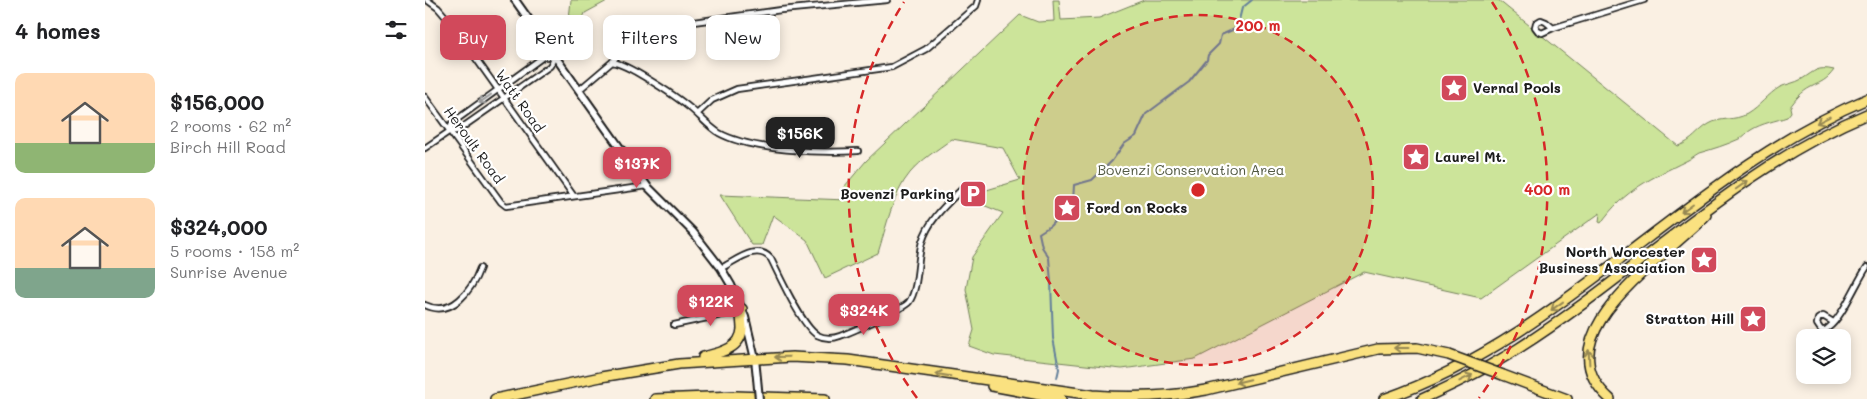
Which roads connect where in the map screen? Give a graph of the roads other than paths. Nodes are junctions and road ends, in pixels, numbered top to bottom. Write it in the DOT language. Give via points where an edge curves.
graph roads {
  1 [pos="427,0"];
  2 [pos="515,0"];
  3 [pos="887,0"];
  4 [pos="978,0"];
  5 [pos="1645,0"];
  6 [pos="526,15"];
  7 [pos="1553,28"];
  8 [pos="539,60"];
  9 [pos="553,60"];
  10 [pos="558,60"];
  11 [pos="612,62"];
  12 [pos="498,90"];
  13 [pos="579,90"];
  14 [pos="425,97"];
  15 [pos="504,98"];
  16 [pos="1867,99"];
  17 [pos="697,114"];
  18 [pos="1867,114"];
  19 [pos="449,131"];
  20 [pos="425,148"];
  21 [pos="858,151"];
  22 [pos="647,186"];
  23 [pos="964,187"];
  24 [pos="573,195"];
  25 [pos="1719,200"];
  26 [pos="1867,267"];
  27 [pos="480,268"];
  28 [pos="721,268"];
  29 [pos="425,305"];
  30 [pos="742,309"];
  31 [pos="1833,322"];
  32 [pos="674,325"];
  33 [pos="755,359"];
  34 [pos="674,365"];
  35 [pos="601,377"];
  36 [pos="963,378"];
  37 [pos="495,399"];
  38 [pos="519,399"];
  39 [pos="655,399"];
  40 [pos="759,399"];
  41 [pos="825,399"];
  42 [pos="1061,399"];
  43 [pos="1384,399"];
  44 [pos="1422,399"];
  45 [pos="1567,399"];
  46 [pos="1610,399"];
  1 -- 12 [label="street, Watt Road" via="450,22"];
  2 -- 6 [label="main road"];
  3 -- 11 [label="street" via="664,26 651,29 629,42"];
  4 -- 17 [label="street" via="976,6 937,41 892,67 737,89 712,100"];
  5 -- 7 [label="street"];
  8 -- 12 [label="street"];
  9 -- 15 [label="street" via="550,66"];
  10 -- 13 [label="main road"];
  11 -- 13 [label="street"];
  11 -- 17 [label="street" via="664,88"];
  12 -- 15 [label="street, Watt Road"];
  12 -- 19 [label="street, one-way" via="451,123"];
  13 -- 22 [label="main road"];
  14 -- 19 [label="street, Heroult Road"];
  15 -- 19 [label="street" via="457,132"];
  15 -- 24 [label="street, Watt Road"];
  16 -- 43 [label="highway, one-way" via="1803,130 1748,164 1513,336 1454,369"];
  17 -- 21 [label="street" via="720,133 744,143"];
  25 -- 18 [label="highway, one-way" via="1808,143"];
  19 -- 20 [label="street"];
  19 -- 24 [label="street, Heroult Road" via="506,206"];
  22 -- 24 [label="street"];
  22 -- 28 [label="main road" via="693,232"];
  23 -- 28 [label="street" via="926,230 908,304 840,336 822,338 810,330 765,253 753,252"];
  44 -- 25 [label="highway, one-way" via="1518,349"];
  46 -- 25 [label="highway, one-way" via="1595,382 1589,363 1590,342 1600,320 1614,302 1696,226"];
  26 -- 31 [label="street"];
  27 -- 29 [label="street" via="470,288 459,300 444,307"];
  28 -- 30 [label="main road"];
  30 -- 32 [label="street"];
  30 -- 33 [label="main road"];
  30 -- 34 [label="highway" via="742,330 737,342 722,352"];
  33 -- 34 [label="highway"];
  36 -- 33 [label="highway, one-way" via="835,359 792,356"];
  33 -- 40 [label="main road, bridge"];
  34 -- 35 [label="highway"];
  35 -- 37 [label="highway"];
  35 -- 38 [label="highway"];
  36 -- 42 [label="highway" via="973,383"];
  45 -- 36 [label="highway, one-way, bridge" via="1449,355 1417,348 1378,349 1206,390 1159,396 1093,396"];
  39 -- 41 [label="highway" via="736,396"];
}
